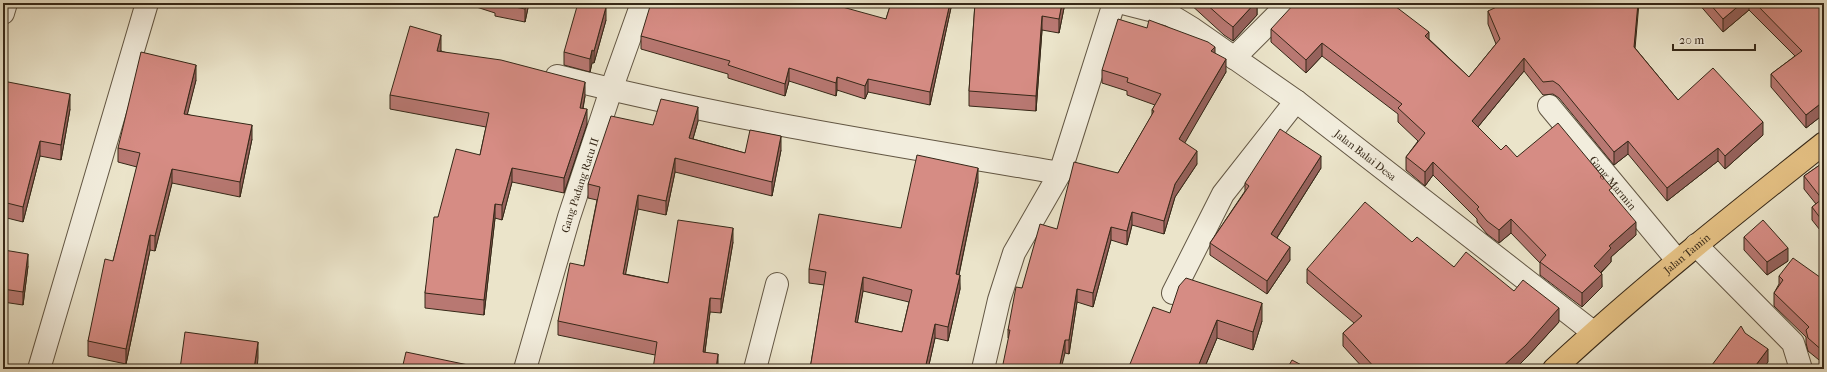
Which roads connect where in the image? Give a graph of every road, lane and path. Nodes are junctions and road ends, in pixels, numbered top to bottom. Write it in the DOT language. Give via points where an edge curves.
graph roads {
  1 [pos="6,3"];
  2 [pos="147,3"];
  3 [pos="642,3"];
  4 [pos="1114,3"];
  5 [pos="1123,3"];
  6 [pos="1289,3"];
  7 [pos="3,13"];
  8 [pos="1234,58"];
  9 [pos="534,70"];
  10 [pos="611,90"];
  11 [pos="1296,101"];
  12 [pos="1549,106"];
  13 [pos="1824,143"];
  14 [pos="1060,173"];
  15 [pos="1696,245"];
  16 [pos="1677,260"];
  17 [pos="777,284"];
  18 [pos="1173,294"];
  19 [pos="1593,332"];
  20 [pos="39,369"];
  21 [pos="526,369"];
  22 [pos="755,369"];
  23 [pos="983,369"];
  24 [pos="1554,369"];
  25 [pos="1800,369"];
  1 -- 7 [label="street"];
  2 -- 20 [label="street"];
  3 -- 10 [label="street, Gang Padang Ratu II"];
  4 -- 14 [label="street"];
  5 -- 8 [label="street, Jalan Balai Desa" via="1170,15"];
  6 -- 8 [label="street"];
  8 -- 11 [label="street, Jalan Balai Desa"];
  9 -- 10 [label="street"];
  10 -- 14 [label="street" via="805,130"];
  10 -- 21 [label="street, Gang Padang Ratu II" via="569,217"];
  11 -- 18 [label="street" via="1223,194"];
  11 -- 19 [label="street, Jalan Balai Desa"];
  12 -- 16 [label="street, Gang Marmin"];
  13 -- 15 [label="main road, Jalan Tamin"];
  14 -- 23 [label="street" via="1014,253 999,300"];
  15 -- 16 [label="main road, Jalan Tamin"];
  15 -- 25 [label="street" via="1793,343"];
  16 -- 19 [label="main road, Jalan Tamin"];
  17 -- 22 [label="street"];
  19 -- 24 [label="main road, Jalan Tamin"];
}
